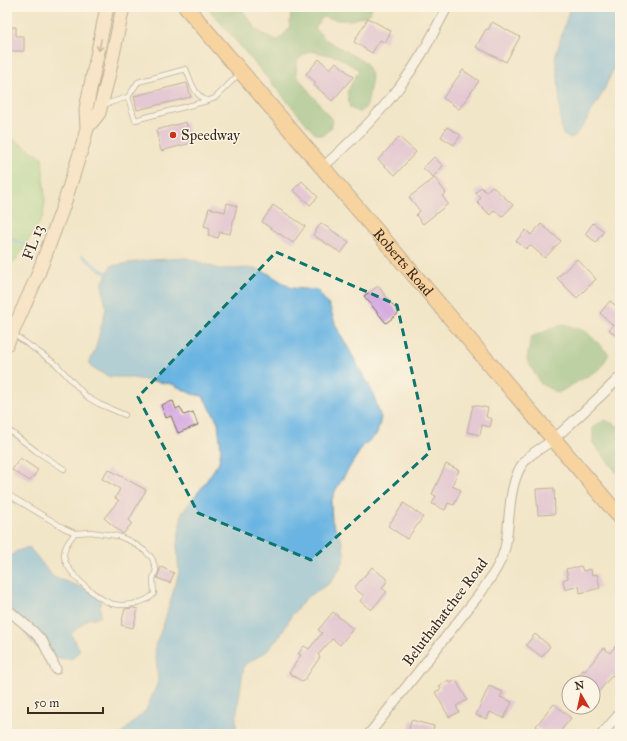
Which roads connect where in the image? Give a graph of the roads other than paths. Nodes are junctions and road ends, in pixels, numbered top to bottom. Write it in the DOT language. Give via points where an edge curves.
graph roads {
  1 [pos="107,7"];
  2 [pos="122,7"];
  3 [pos="186,7"];
  4 [pos="446,7"];
  5 [pos="241,72"];
  6 [pos="128,97"];
  7 [pos="207,101"];
  8 [pos="101,105"];
  9 [pos="87,128"];
  10 [pos="322,168"];
  11 [pos="10,339"];
  12 [pos="620,377"];
  13 [pos="126,415"];
  14 [pos="7,429"];
  15 [pos="553,439"];
  16 [pos="64,469"];
  17 [pos="7,494"];
  18 [pos="620,517"];
  19 [pos="75,533"];
  20 [pos="7,609"];
  21 [pos="56,669"];
  22 [pos="620,713"];
  23 [pos="369,734"];
  24 [pos="602,734"];
  1 -- 9 [label="main road, one-way" via="86,110"];
  2 -- 8 [label="main road"];
  3 -- 5 [label="main road, Roberts Road"];
  4 -- 10 [label="street" via="409,76 368,125"];
  5 -- 7 [label="lane" via="215,98"];
  5 -- 10 [label="main road, Roberts Road"];
  6 -- 7 [label="lane" via="135,120"];
  6 -- 7 [label="lane" via="138,82 186,69 197,94"];
  6 -- 8 [label="lane"];
  8 -- 9 [label="main road" via="99,113"];
  9 -- 11 [label="main road, FL 13" via="63,207 37,278"];
  10 -- 15 [label="main road, Roberts Road"];
  11 -- 13 [label="lane" via="56,364 87,397"];
  12 -- 15 [label="street, Beluthahatchee Road"];
  14 -- 16 [label="lane" via="36,452"];
  15 -- 18 [label="main road, Roberts Road"];
  15 -- 23 [label="street, Beluthahatchee Road" via="525,459 518,472 504,548 493,575"];
  17 -- 19 [label="lane"];
  19 -- 19 [label="lane" via="91,532 118,536 145,551 152,558 156,570 153,579 154,594 138,603 112,604 83,584 69,568 64,556 66,546"];
  20 -- 21 [label="street" via="43,642"];
  22 -- 24 [label="street"];
}
